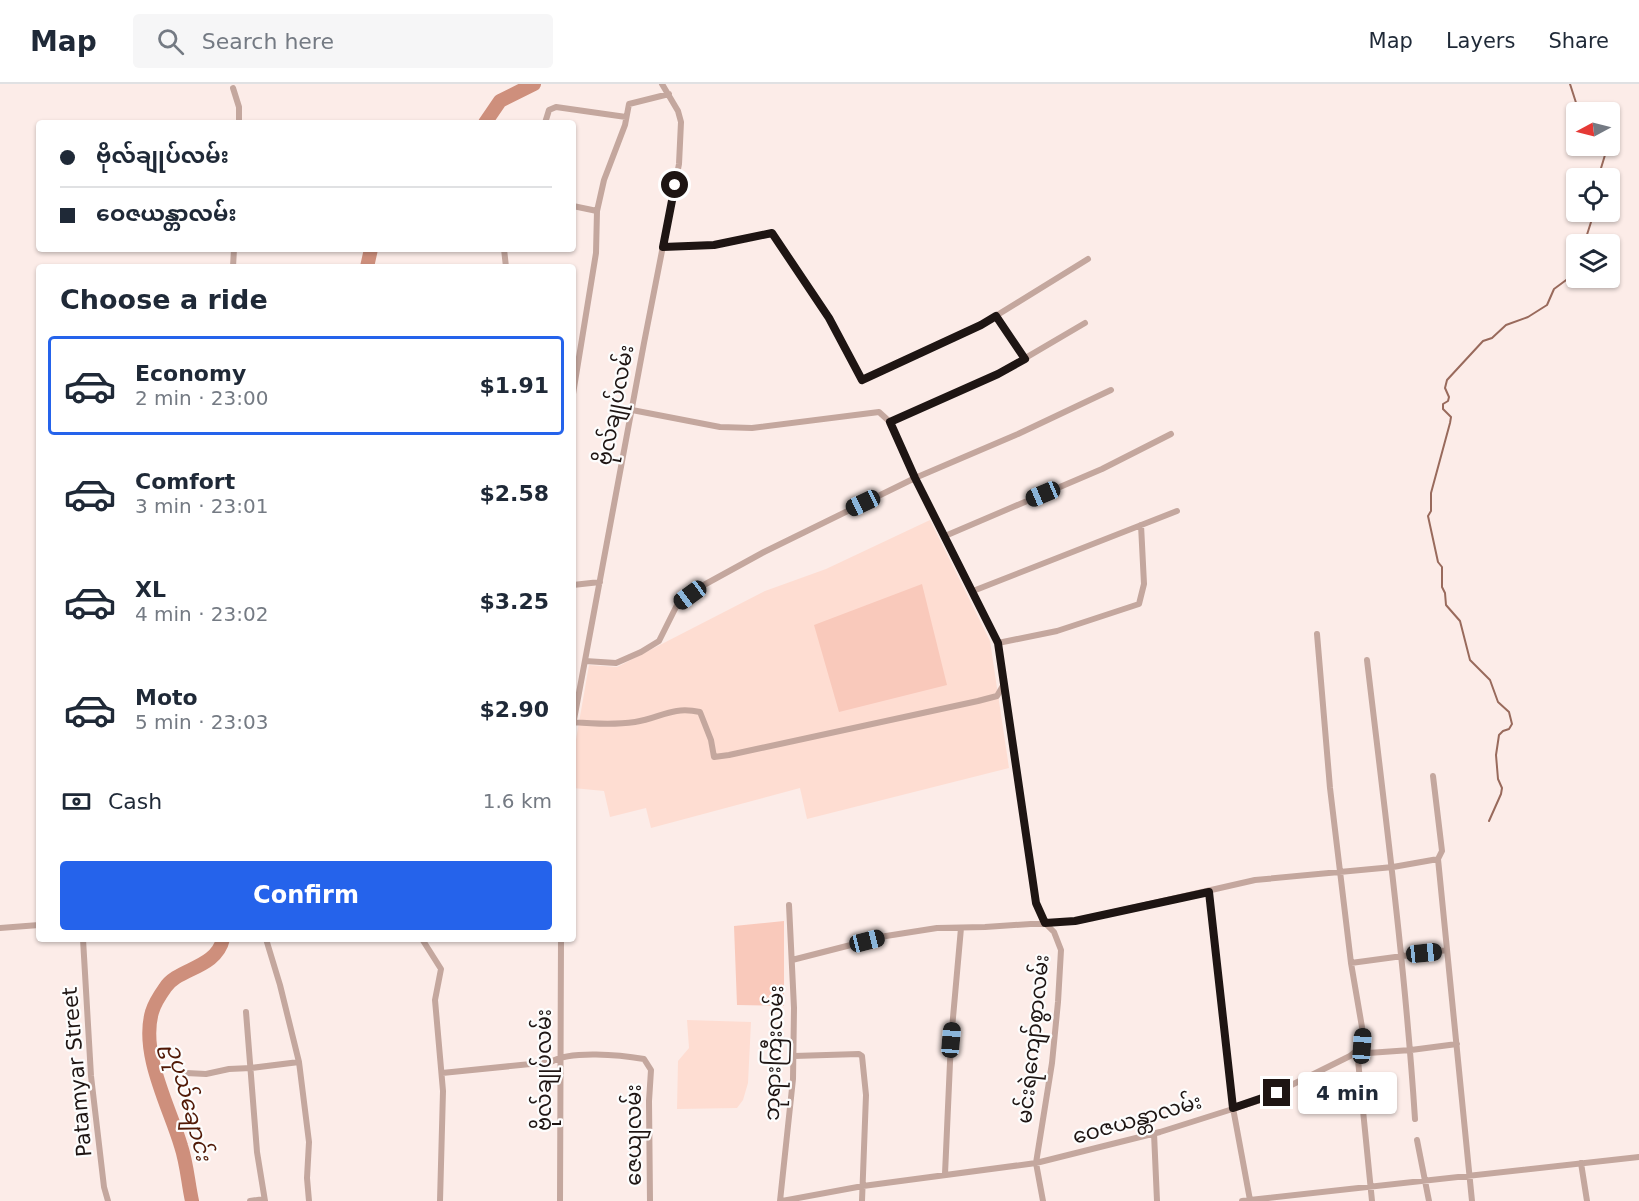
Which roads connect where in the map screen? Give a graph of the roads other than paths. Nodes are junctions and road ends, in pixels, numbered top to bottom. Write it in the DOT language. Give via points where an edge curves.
graph roads {
  1 [pos="662,84"];
  2 [pos="233,88"];
  3 [pos="669,94"];
  4 [pos="626,117"];
  5 [pos="239,120"];
  6 [pos="545,120"];
  7 [pos="576,207"];
  8 [pos="597,211"];
  9 [pos="663,247"];
  10 [pos="1088,259"];
  11 [pos="996,316"];
  12 [pos="1085,323"];
  13 [pos="576,339"];
  14 [pos="581,340"];
  15 [pos="1025,359"];
  16 [pos="576,374"];
  17 [pos="1111,390"];
  18 [pos="632,410"];
  19 [pos="890,422"];
  20 [pos="1171,434"];
  21 [pos="915,478"];
  22 [pos="1177,511"];
  23 [pos="1140,525"];
  24 [pos="945,536"];
  25 [pos="600,582"];
  26 [pos="576,585"];
  27 [pos="973,591"];
  28 [pos="1317,634"];
  29 [pos="998,643"];
  30 [pos="1367,660"];
  31 [pos="585,661"];
  32 [pos="1005,684"];
  33 [pos="576,708"];
  34 [pos="576,724"];
  35 [pos="1433,776"];
  36 [pos="1437,859"];
  37 [pos="1393,867"];
  38 [pos="1339,871"];
  39 [pos="1209,892"];
  40 [pos="789,905"];
  41 [pos="1045,923"];
  42 [pos="36,925"];
  43 [pos="0,928"];
  44 [pos="961,928"];
  45 [pos="83,942"];
  46 [pos="267,942"];
  47 [pos="424,942"];
  48 [pos="561,942"];
  49 [pos="1448,950"];
  50 [pos="1401,955"];
  51 [pos="792,960"];
  52 [pos="1351,963"];
  53 [pos="246,1012"];
  54 [pos="1457,1044"];
  55 [pos="1411,1050"];
  56 [pos="561,1056"];
  57 [pos="794,1056"];
  58 [pos="299,1062"];
  59 [pos="251,1068"];
  60 [pos="186,1073"];
  61 [pos="442,1073"];
  62 [pos="1233,1108"];
  63 [pos="1415,1119"];
  64 [pos="1154,1133"];
  65 [pos="1417,1140"];
  66 [pos="1639,1157"];
  67 [pos="1036,1163"];
  68 [pos="1581,1163"];
  69 [pos="945,1174"];
  70 [pos="1469,1174"];
  71 [pos="1425,1181"];
  72 [pos="863,1186"];
  73 [pos="1371,1188"];
  74 [pos="264,1200"];
  75 [pos="1250,1200"];
  76 [pos="108,1201"];
  77 [pos="250,1201"];
  78 [pos="309,1201"];
  79 [pos="440,1201"];
  80 [pos="560,1201"];
  81 [pos="650,1201"];
  82 [pos="781,1201"];
  83 [pos="862,1201"];
  84 [pos="1043,1201"];
  85 [pos="1157,1201"];
  86 [pos="1242,1201"];
  87 [pos="1372,1201"];
  88 [pos="1429,1201"];
  89 [pos="1472,1201"];
  90 [pos="1587,1201"];
  1 -- 3 [label="street, ဗိုလ်ချုပ်လမ်း"];
  2 -- 5 [label="street"];
  3 -- 4 [label="street" via="629,104"];
  3 -- 9 [label="street, ဗိုလ်ချုပ်လမ်း" via="678,111 682,133"];
  4 -- 6 [label="street" via="556,107 549,110"];
  4 -- 8 [label="street"];
  7 -- 8 [label="street"];
  8 -- 14 [label="street" via="596,254"];
  9 -- 11 [label="street" via="714,245 772,233 829,318 862,380"];
  9 -- 18 [label="street, ဗိုလ်ချုပ်လမ်း"];
  10 -- 11 [label="street"];
  11 -- 15 [label="street"];
  12 -- 15 [label="street"];
  13 -- 14 [label="street"];
  14 -- 16 [label="street"];
  15 -- 19 [label="street"];
  17 -- 21 [label="street"];
  18 -- 19 [label="street" via="720,427 752,428 879,412"];
  18 -- 25 [label="street, ဗိုလ်ချုပ်လမ်း"];
  19 -- 21 [label="street, မင်းရဲကျော်စွာလမ်း"];
  20 -- 24 [label="street" via="1102,470"];
  21 -- 24 [label="street, မင်းရဲကျော်စွာလမ်း"];
  21 -- 31 [label="street" via="702,586 678,603 659,641 641,652 616,663"];
  22 -- 23 [label="street"];
  23 -- 27 [label="street"];
  23 -- 29 [label="street" via="1144,584 1139,604 1057,631"];
  24 -- 27 [label="street, မင်းရဲကျော်စွာလမ်း"];
  25 -- 26 [label="street"];
  25 -- 31 [label="street, ဗိုလ်ချုပ်လမ်း"];
  27 -- 29 [label="street, မင်းရဲကျော်စွာလမ်း"];
  28 -- 38 [label="street, ဝေဇယန္တာလမ်း"];
  29 -- 32 [label="street, မင်းရဲကျော်စွာလမ်း"];
  30 -- 37 [label="street"];
  31 -- 33 [label="street, ဗိုလ်ချုပ်လမ်း"];
  32 -- 34 [label="street" via="997,696 978,701 714,757 700,712 684,708 638,722"];
  32 -- 41 [label="street, မင်းရဲကျော်စွာလမ်း" via="1036,903"];
  35 -- 36 [label="street" via="1442,852"];
  36 -- 37 [label="street"];
  36 -- 49 [label="street"];
  37 -- 38 [label="street"];
  37 -- 50 [label="street"];
  38 -- 39 [label="street" via="1255,880"];
  38 -- 52 [label="street, ဝေဇယန္တာလမ်း"];
  39 -- 41 [label="street" via="1075,921"];
  39 -- 62 [label="street"];
  40 -- 51 [label="street, ဘုရားကြီးလမ်း"];
  41 -- 44 [label="street"];
  41 -- 67 [label="street, မင်းရဲကျော်စွာလမ်း" via="1054,932 1061,950 1052,1063"];
  42 -- 43 [label="street"];
  44 -- 51 [label="street" via="886,936"];
  44 -- 69 [label="street"];
  45 -- 76 [label="street, Patamyar Street" via="91,1076"];
  46 -- 58 [label="street"];
  47 -- 61 [label="street" via="441,969 435,1000"];
  48 -- 56 [label="street, ဗိုလ်ချုပ်လမ်း"];
  49 -- 50 [label="street"];
  49 -- 54 [label="street"];
  50 -- 52 [label="street"];
  50 -- 55 [label="street"];
  51 -- 57 [label="street, ဘုရားကြီးလမ်း"];
  52 -- 62 [label="street, ဝေဇယန္တာလမ်း" via="1362,1046 1293,1086"];
  53 -- 59 [label="street"];
  54 -- 55 [label="street"];
  54 -- 70 [label="street"];
  55 -- 63 [label="street"];
  55 -- 73 [label="street" via="1362,1054 1358,1060"];
  56 -- 61 [label="street" via="551,1062"];
  56 -- 80 [label="street, ဗိုလ်ချုပ်လမ်း"];
  56 -- 81 [label="street, ဇေယျလမ်း" via="644,1059 651,1070"];
  57 -- 72 [label="street" via="862,1056 866,1095"];
  57 -- 82 [label="street, ဘုရားကြီးလမ်း"];
  58 -- 59 [label="street"];
  58 -- 78 [label="street" via="309,1142"];
  59 -- 60 [label="street"];
  59 -- 74 [label="street"];
  61 -- 79 [label="street"];
  62 -- 64 [label="street, ဝေဇယန္တာလမ်း"];
  62 -- 75 [label="street"];
  64 -- 67 [label="street, ဝေဇယန္တာလမ်း"];
  64 -- 85 [label="street"];
  65 -- 71 [label="street"];
  66 -- 68 [label="street"];
  67 -- 69 [label="street, ဝေဇယန္တာလမ်း"];
  67 -- 84 [label="street, မင်းရဲကျော်စွာလမ်း"];
  68 -- 70 [label="street"];
  68 -- 90 [label="street"];
  69 -- 72 [label="street, ဝေဇယန္တာလမ်း"];
  70 -- 71 [label="street"];
  70 -- 89 [label="street"];
  71 -- 73 [label="street"];
  71 -- 88 [label="street"];
  72 -- 82 [label="street, ဝေဇယန္တာလမ်း"];
  72 -- 83 [label="street"];
  73 -- 75 [label="street"];
  73 -- 87 [label="street"];
  74 -- 77 [label="street"];
  75 -- 86 [label="street"];
}
